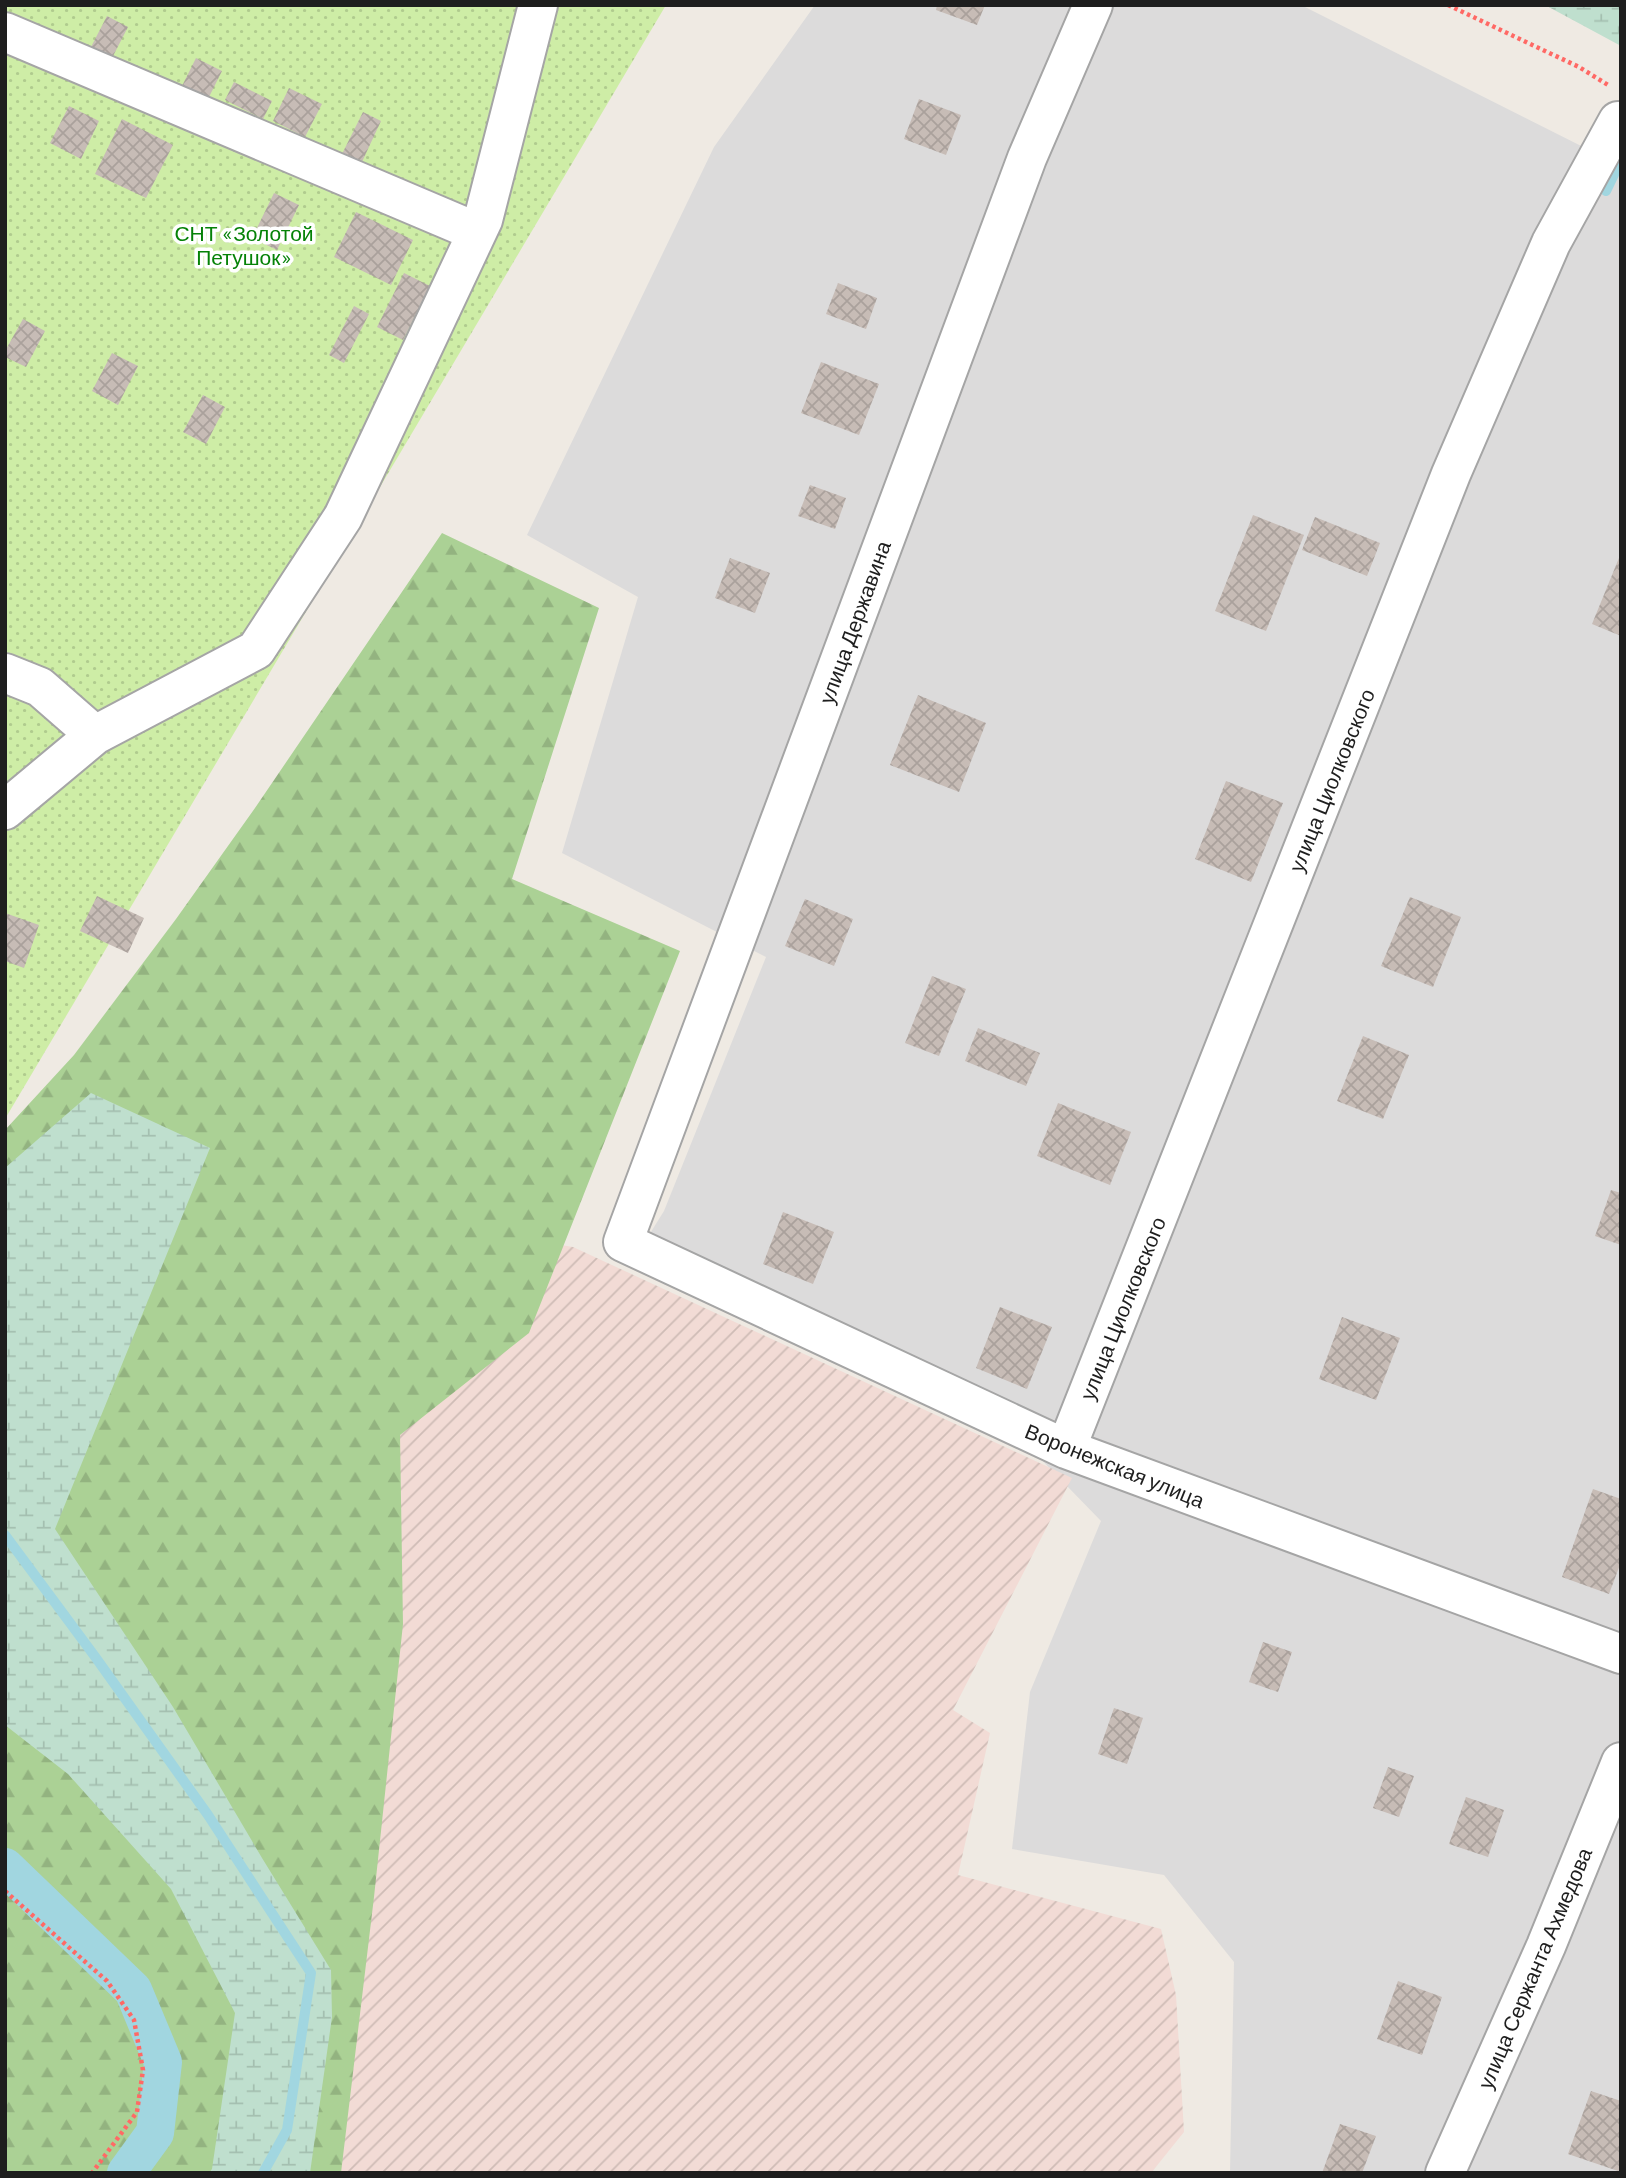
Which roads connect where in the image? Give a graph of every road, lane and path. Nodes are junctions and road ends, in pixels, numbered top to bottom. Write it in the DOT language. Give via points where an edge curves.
graph roads {
  1 [pos="538,5"];
  2 [pos="1093,5"];
  3 [pos="1448,5"];
  4 [pos="5,32"];
  5 [pos="1614,104"];
  6 [pos="477,232"];
  7 [pos="5,673"];
  8 [pos="95,736"];
  9 [pos="5,810"];
  10 [pos="623,1242"];
  11 [pos="1066,1450"];
  12 [pos="1621,1654"];
  13 [pos="1621,1762"];
  14 [pos="5,1891"];
  15 [pos="92,2173"];
  16 [pos="1444,2173"];
  1 -- 6 [label="street"];
  2 -- 10 [label="street, улица Державина" via="1027,158"];
  3 -- 5 [label="path" via="1579,67"];
  4 -- 6 [label="street"];
  5 -- 11 [label="street, улица Циолковского" via="1451,474"];
  6 -- 8 [label="street" via="343,517 256,650"];
  7 -- 8 [label="street" via="40,687"];
  8 -- 9 [label="street"];
  10 -- 11 [label="street, Воронежская улица"];
  11 -- 12 [label="street, Воронежская улица"];
  13 -- 16 [label="street, улица Сержанта Ахмедова"];
  14 -- 15 [label="path" via="107,1982 134,2020 143,2070 138,2112"];
}
